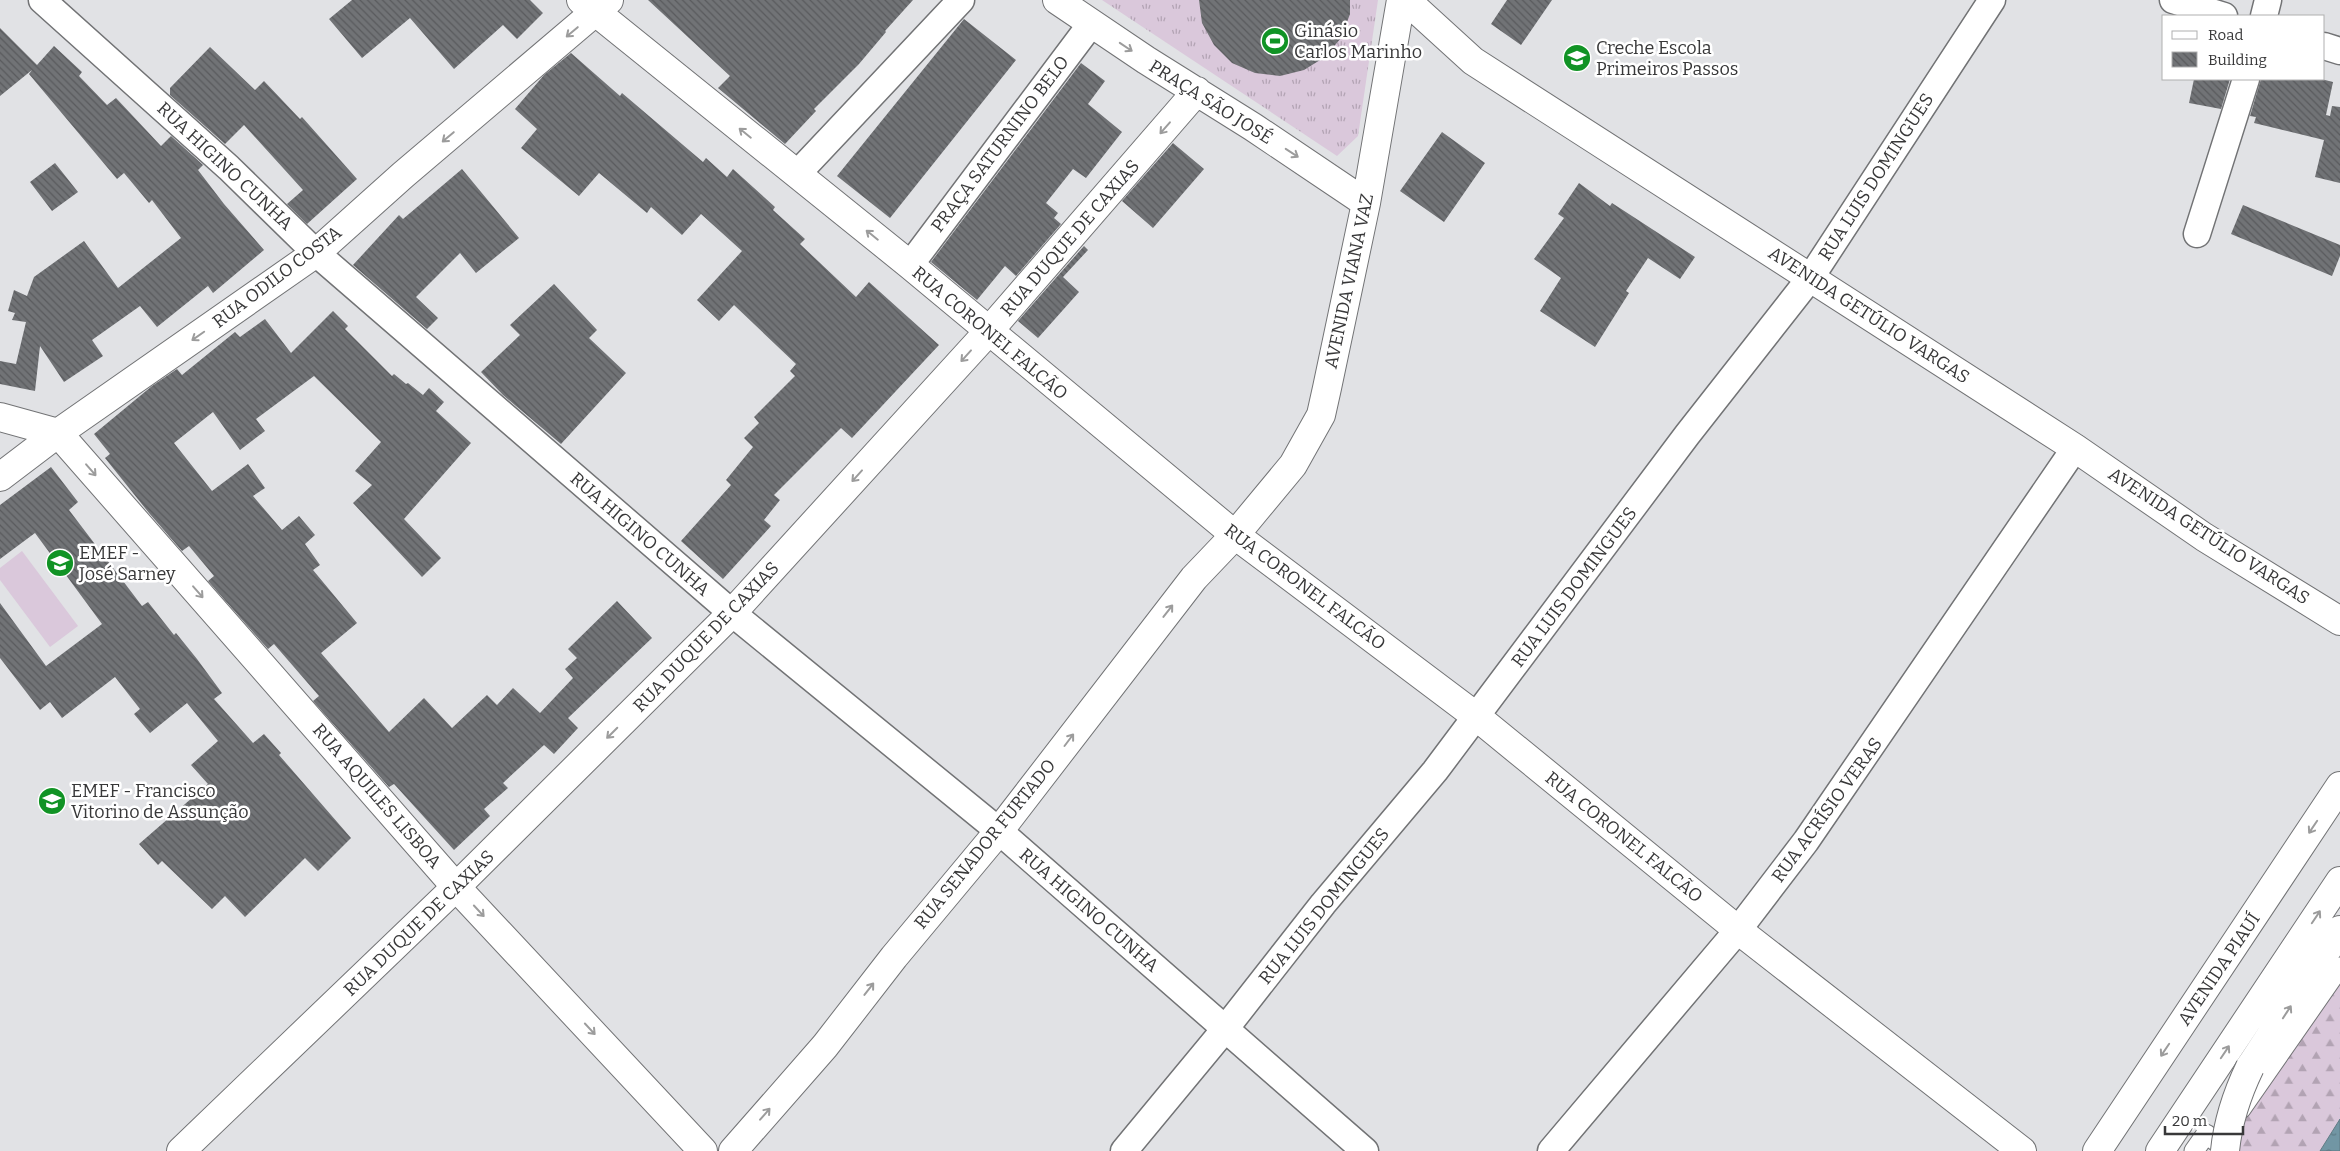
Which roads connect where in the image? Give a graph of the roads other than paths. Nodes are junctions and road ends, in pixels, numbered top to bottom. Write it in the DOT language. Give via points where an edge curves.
graph roads {
  1 [pos="42,0"];
  2 [pos="961,0"];
  3 [pos="1056,0"];
  4 [pos="1401,0"];
  5 [pos="1406,0"];
  6 [pos="1992,0"];
  7 [pos="2173,0"];
  8 [pos="2268,0"];
  9 [pos="595,4"];
  10 [pos="2221,15"];
  11 [pos="2264,15"];
  12 [pos="1091,24"];
  13 [pos="2325,46"];
  14 [pos="2340,51"];
  15 [pos="2246,80"];
  16 [pos="1197,91"];
  17 [pos="797,174"];
  18 [pos="1366,203"];
  19 [pos="2198,234"];
  20 [pos="316,253"];
  21 [pos="910,265"];
  22 [pos="1811,277"];
  23 [pos="988,332"];
  24 [pos="0,417"];
  25 [pos="58,433"];
  26 [pos="2075,448"];
  27 [pos="0,477"];
  28 [pos="1235,535"];
  29 [pos="732,613"];
  30 [pos="2340,622"];
  31 [pos="1477,717"];
  32 [pos="2340,786"];
  33 [pos="999,831"];
  34 [pos="2340,882"];
  35 [pos="456,887"];
  36 [pos="1738,930"];
  37 [pos="2340,930"];
  38 [pos="2340,967"];
  39 [pos="1225,1029"];
  40 [pos="2218,1148"];
  41 [pos="182,1151"];
  42 [pos="704,1151"];
  43 [pos="733,1151"];
  44 [pos="1124,1151"];
  45 [pos="1365,1151"];
  46 [pos="1551,1151"];
  47 [pos="2022,1151"];
  48 [pos="2097,1151"];
  49 [pos="2160,1151"];
  50 [pos="2194,1151"];
  1 -- 20 [label="street, RUA HIGINO CUNHA" via="229,168"];
  2 -- 17 [label="street"];
  3 -- 12 [label="street, PRAÇA SÃO JOSÉ"];
  4 -- 18 [label="street, AVENIDA VIANA VAZ"];
  5 -- 22 [label="street, AVENIDA GETÚLIO VARGAS" via="1473,60"];
  6 -- 22 [label="street, RUA LUIS DOMINGUES"];
  7 -- 10 [label="street"];
  8 -- 11 [label="street"];
  17 -- 9 [label="street, RUA CORONEL FALCÃO, one-way"];
  9 -- 20 [label="street, RUA ODILO COSTA, one-way"];
  12 -- 16 [label="street, PRAÇA SÃO JOSÉ, one-way"];
  12 -- 21 [label="street, PRAÇA SATURNINO BELO"];
  13 -- 14 [label="street"];
  15 -- 19 [label="street"];
  16 -- 18 [label="street, PRAÇA SÃO JOSÉ, one-way"];
  16 -- 23 [label="street, RUA DUQUE DE CAXIAS, one-way"];
  21 -- 17 [label="street, RUA CORONEL FALCÃO, one-way"];
  18 -- 28 [label="street, AVENIDA VIANA VAZ" via="1321,415 1293,465"];
  20 -- 25 [label="street, RUA ODILO COSTA, one-way"];
  20 -- 29 [label="street, RUA HIGINO CUNHA"];
  21 -- 23 [label="street, RUA CORONEL FALCÃO"];
  22 -- 26 [label="street, AVENIDA GETÚLIO VARGAS"];
  22 -- 31 [label="street, RUA LUIS DOMINGUES" via="1687,435"];
  23 -- 28 [label="street, RUA CORONEL FALCÃO"];
  23 -- 29 [label="street, RUA DUQUE DE CAXIAS, one-way"];
  24 -- 25 [label="street"];
  25 -- 27 [label="street, RUA ODILO COSTA"];
  25 -- 35 [label="street, RUA AQUILES LISBOA, one-way"];
  26 -- 30 [label="street, AVENIDA GETÚLIO VARGAS" via="2204,537"];
  26 -- 36 [label="street, RUA ACRÍSIO VERAS" via="1817,826"];
  28 -- 31 [label="street, RUA CORONEL FALCÃO"];
  33 -- 28 [label="street, RUA SENADOR FURTADO, one-way" via="1194,578"];
  29 -- 33 [label="street, RUA HIGINO CUNHA"];
  29 -- 35 [label="street, RUA DUQUE DE CAXIAS, one-way"];
  31 -- 36 [label="street, RUA CORONEL FALCÃO"];
  31 -- 39 [label="street, RUA LUIS DOMINGUES"];
  32 -- 48 [label="street, AVENIDA PIAUÍ, one-way"];
  33 -- 39 [label="street, RUA HIGINO CUNHA"];
  43 -- 33 [label="street, RUA SENADOR FURTADO, one-way" via="825,1046 894,956"];
  49 -- 34 [label="street, one-way"];
  35 -- 41 [label="street, RUA DUQUE DE CAXIAS"];
  35 -- 42 [label="street, RUA AQUILES LISBOA, one-way"];
  36 -- 46 [label="street, RUA ACRÍSIO VERAS"];
  36 -- 47 [label="street, RUA CORONEL FALCÃO"];
  40 -- 37 [label="street, one-way, bridge" via="2250,1067"];
  38 -- 40 [label="street"];
  39 -- 44 [label="street, RUA LUIS DOMINGUES"];
  39 -- 45 [label="street, RUA HIGINO CUNHA"];
  40 -- 50 [label="street" via="2206,1134"];
}
